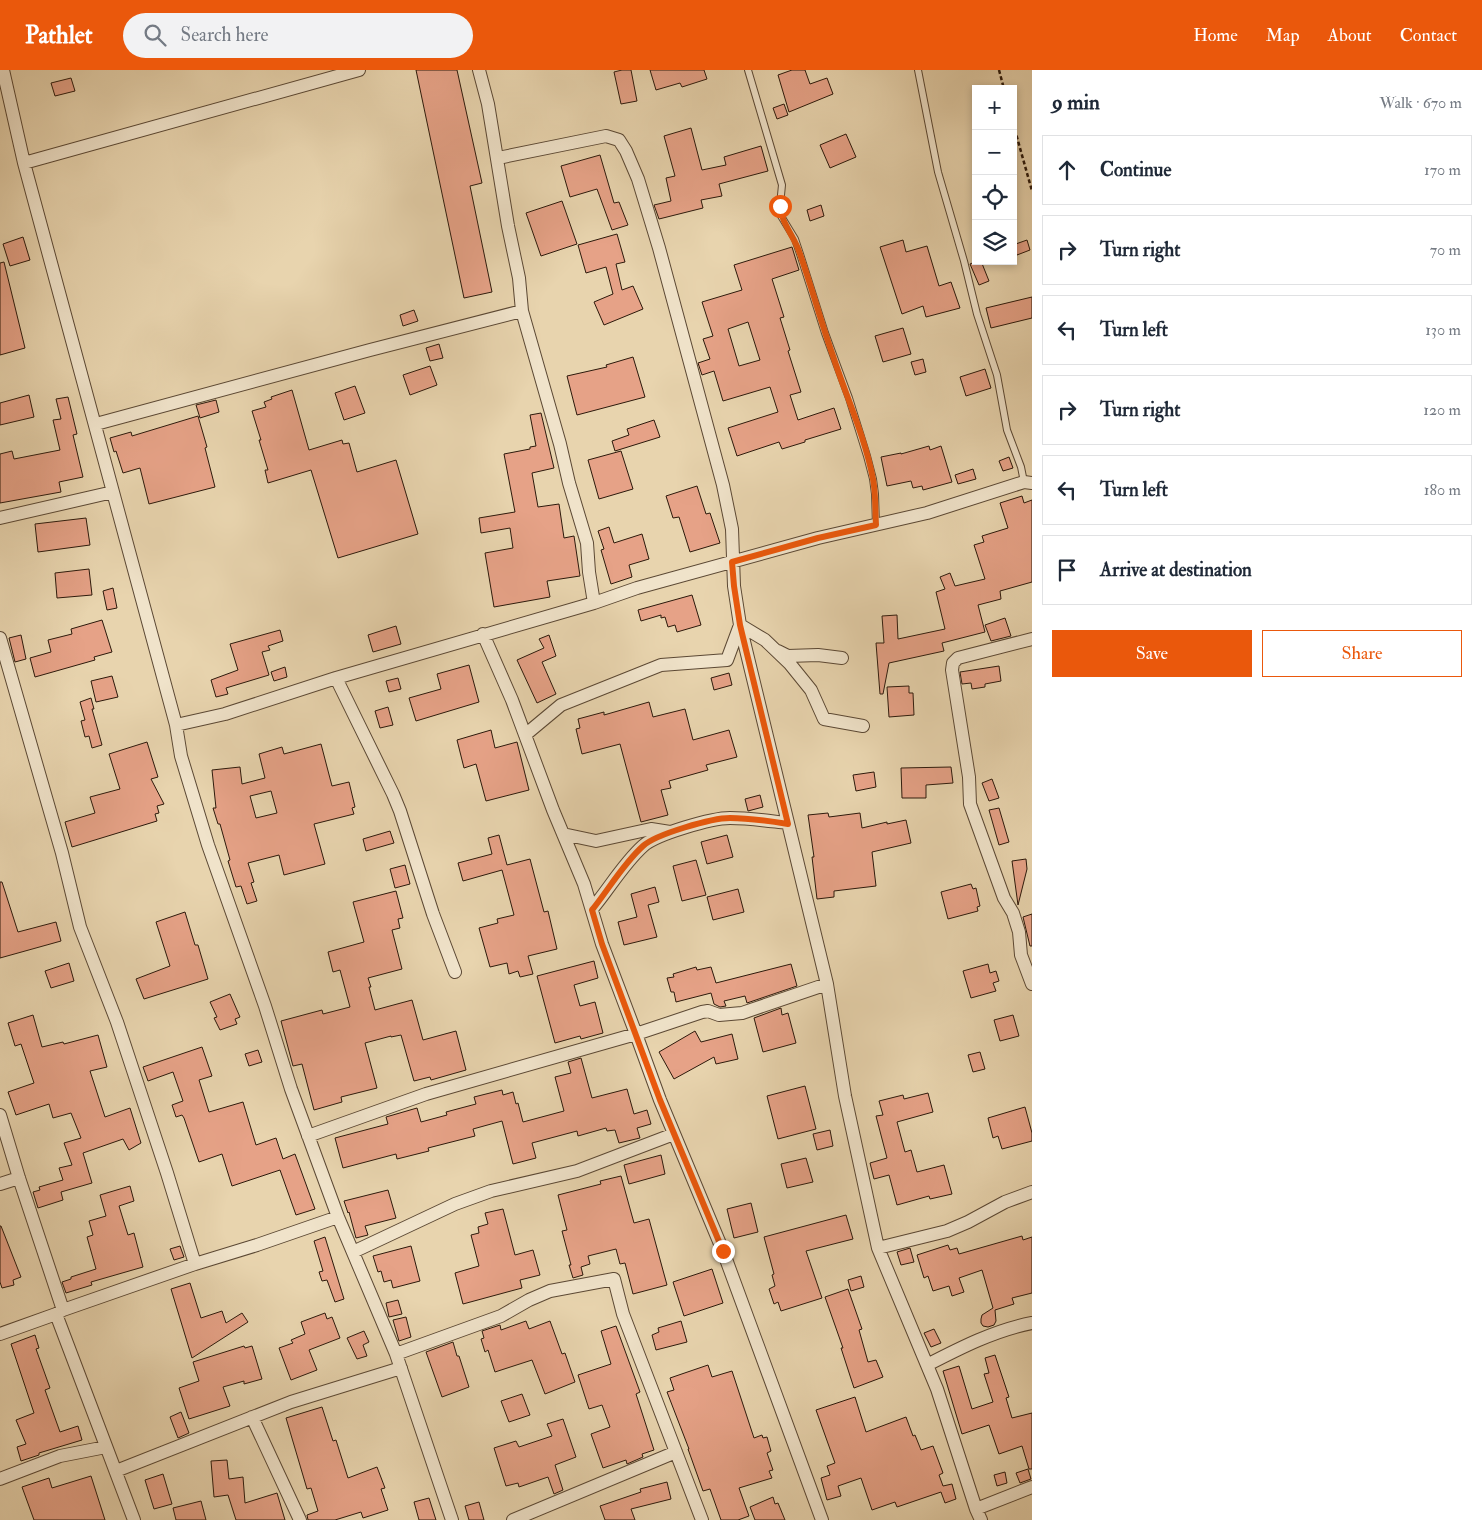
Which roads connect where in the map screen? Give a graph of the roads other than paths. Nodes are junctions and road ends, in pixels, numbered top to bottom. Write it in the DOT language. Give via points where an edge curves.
graph roads {
  1 [pos="3,70"];
  2 [pos="359,70"];
  3 [pos="479,70"];
  4 [pos="748,70"];
  5 [pos="918,70"];
  6 [pos="498,158"];
  7 [pos="24,163"];
  8 [pos="522,311"];
  9 [pos="96,424"];
  10 [pos="1028,483"];
  11 [pos="113,492"];
  12 [pos="0,518"];
  13 [pos="876,525"];
  14 [pos="732,562"];
  15 [pos="594,603"];
  16 [pos="740,625"];
  17 [pos="484,634"];
  18 [pos="0,638"];
  19 [pos="1032,638"];
  20 [pos="773,648"];
  21 [pos="842,658"];
  22 [pos="4,662"];
  23 [pos="336,678"];
  24 [pos="176,725"];
  25 [pos="863,726"];
  26 [pos="525,735"];
  27 [pos="788,824"];
  28 [pos="672,832"];
  29 [pos="563,834"];
  30 [pos="592,910"];
  31 [pos="455,972"];
  32 [pos="827,984"];
  33 [pos="1032,984"];
  34 [pos="636,1034"];
  35 [pos="0,1115"];
  36 [pos="674,1134"];
  37 [pos="308,1136"];
  38 [pos="19,1178"];
  39 [pos="0,1184"];
  40 [pos="1032,1192"];
  41 [pos="338,1217"];
  42 [pos="878,1248"];
  43 [pos="353,1252"];
  44 [pos="195,1264"];
  45 [pos="60,1312"];
  46 [pos="1032,1323"];
  47 [pos="0,1334"];
  48 [pos="396,1354"];
  49 [pos="926,1365"];
  50 [pos="401,1368"];
  51 [pos="252,1417"];
  52 [pos="106,1447"];
  53 [pos="676,1452"];
  54 [pos="116,1471"];
  55 [pos="0,1479"];
  56 [pos="1032,1486"];
  57 [pos="979,1514"];
  58 [pos="134,1520"];
  59 [pos="300,1520"];
  60 [pos="452,1520"];
  61 [pos="513,1520"];
  62 [pos="702,1520"];
  63 [pos="822,1520"];
  1 -- 7 [label="street"];
  2 -- 7 [label="street"];
  3 -- 6 [label="street"];
  4 -- 13 [label="lane" via="782,185 781,216 795,239 867,456 874,486"];
  5 -- 10 [label="lane" via="938,172 997,376 1008,430"];
  6 -- 8 [label="street"];
  6 -- 14 [label="street" via="606,136 619,140 626,150 659,248 723,485 732,529"];
  7 -- 9 [label="street"];
  8 -- 9 [label="street"];
  8 -- 15 [label="street" via="587,543"];
  9 -- 11 [label="street"];
  10 -- 13 [label="street"];
  11 -- 12 [label="street"];
  11 -- 24 [label="street"];
  13 -- 14 [label="street"];
  14 -- 15 [label="street"];
  14 -- 16 [label="street"];
  15 -- 17 [label="street"];
  16 -- 20 [label="street"];
  16 -- 26 [label="street" via="727,660 662,665 561,705"];
  16 -- 27 [label="street"];
  17 -- 23 [label="street"];
  17 -- 26 [label="street"];
  18 -- 22 [label="street"];
  19 -- 33 [label="street" via="958,658 952,670 969,777 970,804 1004,898 1013,913 1021,955"];
  20 -- 21 [label="street" via="788,656"];
  20 -- 25 [label="street" via="811,690 824,719"];
  22 -- 44 [label="street" via="62,852 80,927 117,1022"];
  23 -- 24 [label="street" via="225,714"];
  23 -- 31 [label="street" via="393,794 432,914"];
  24 -- 37 [label="street" via="181,756 208,845"];
  26 -- 29 [label="street"];
  27 -- 28 [label="street" via="729,818"];
  27 -- 32 [label="street"];
  28 -- 29 [label="street" via="651,829 596,841"];
  28 -- 30 [label="street" via="643,846"];
  29 -- 30 [label="street"];
  30 -- 34 [label="street"];
  32 -- 34 [label="street" via="742,1013 719,1015 702,1012"];
  32 -- 42 [label="street" via="845,1096"];
  34 -- 36 [label="street"];
  34 -- 37 [label="street" via="426,1094"];
  35 -- 38 [label="street"];
  36 -- 43 [label="street" via="577,1171 491,1191 455,1204"];
  36 -- 63 [label="street" via="723,1251"];
  37 -- 41 [label="street"];
  38 -- 39 [label="street"];
  38 -- 45 [label="street"];
  40 -- 42 [label="street" via="947,1231"];
  41 -- 43 [label="street"];
  41 -- 44 [label="street"];
  42 -- 49 [label="street"];
  43 -- 48 [label="street"];
  44 -- 45 [label="street"];
  45 -- 47 [label="street"];
  45 -- 52 [label="street"];
  46 -- 49 [label="street" via="966,1345"];
  48 -- 50 [label="street"];
  48 -- 53 [label="street" via="501,1316 550,1291 614,1279 623,1314"];
  49 -- 57 [label="street"];
  50 -- 51 [label="street"];
  50 -- 60 [label="street"];
  51 -- 54 [label="street"];
  51 -- 59 [label="street"];
  52 -- 54 [label="street"];
  52 -- 55 [label="street" via="60,1456"];
  53 -- 61 [label="street"];
  53 -- 62 [label="street"];
  54 -- 58 [label="street"];
  56 -- 57 [label="street"];
}
